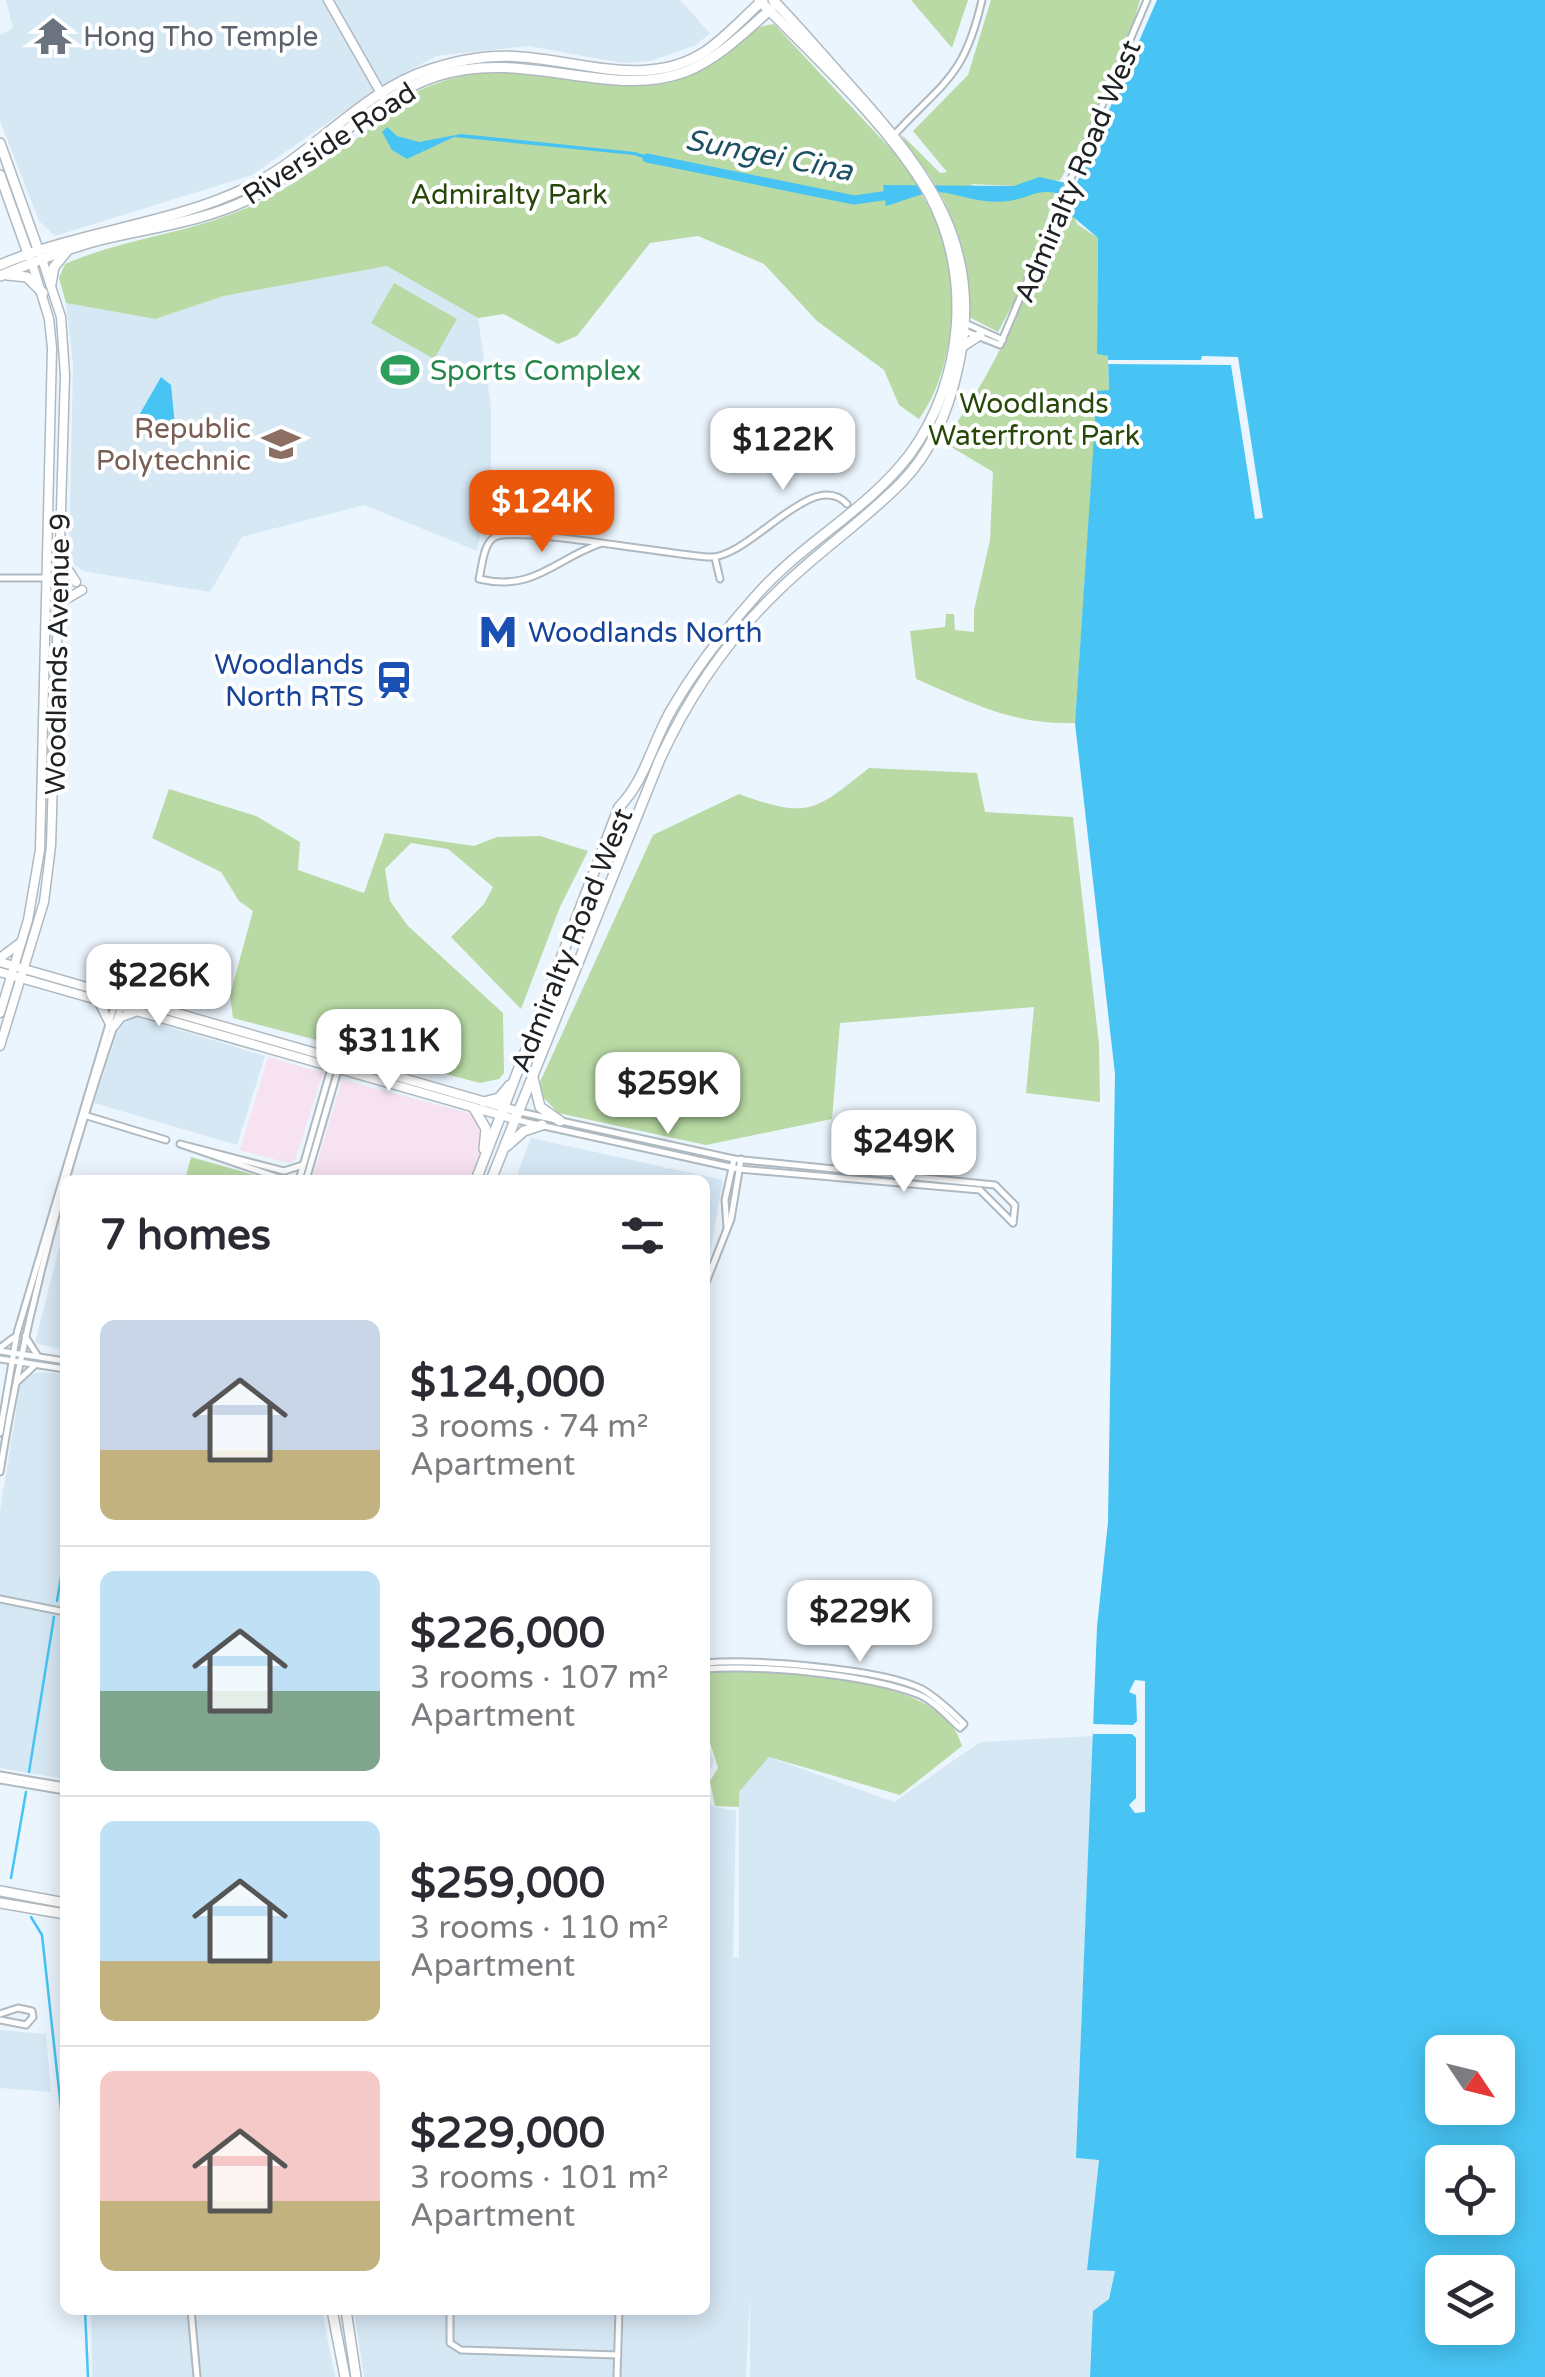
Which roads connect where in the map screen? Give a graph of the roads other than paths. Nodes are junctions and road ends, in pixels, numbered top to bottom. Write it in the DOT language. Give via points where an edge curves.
graph roads {
  1 [pos="328,0"];
  2 [pos="982,0"];
  3 [pos="1147,0"];
  4 [pos="761,1"];
  5 [pos="773,5"];
  6 [pos="384,99"];
  7 [pos="894,135"];
  8 [pos="0,143"];
  9 [pos="0,176"];
  10 [pos="930,190"];
  11 [pos="24,225"];
  12 [pos="59,242"];
  13 [pos="69,249"];
  14 [pos="35,256"];
  15 [pos="1,270"];
  16 [pos="51,284"];
  17 [pos="42,293"];
  18 [pos="961,326"];
  19 [pos="980,335"];
  20 [pos="1002,342"];
  21 [pos="963,346"];
  22 [pos="850,508"];
  23 [pos="864,508"];
  24 [pos="853,523"];
  25 [pos="59,543"];
  26 [pos="602,544"];
  27 [pos="715,558"];
  28 [pos="0,578"];
  29 [pos="720,579"];
  30 [pos="47,581"];
  31 [pos="58,582"];
  32 [pos="58,604"];
  33 [pos="58,673"];
  34 [pos="43,674"];
  35 [pos="56,744"];
  36 [pos="42,748"];
  37 [pos="611,884"];
  38 [pos="587,894"];
  39 [pos="577,920"];
  40 [pos="596,923"];
  41 [pos="22,939"];
  42 [pos="30,950"];
  43 [pos="0,960"];
  44 [pos="12,970"];
  45 [pos="0,972"];
  46 [pos="23,973"];
  47 [pos="47,981"];
  48 [pos="0,982"];
  49 [pos="4,1000"];
  50 [pos="98,1001"];
  51 [pos="119,1002"];
  52 [pos="12,1006"];
  53 [pos="139,1011"];
  54 [pos="0,1013"];
  55 [pos="112,1025"];
  56 [pos="0,1046"];
  57 [pos="336,1064"];
  58 [pos="533,1075"];
  59 [pos="515,1079"];
  60 [pos="484,1102"];
  61 [pos="474,1108"];
  62 [pos="503,1112"];
  63 [pos="84,1115"];
  64 [pos="516,1115"];
  65 [pos="560,1122"];
  66 [pos="542,1126"];
  67 [pos="166,1140"];
  68 [pos="502,1151"];
  69 [pos="738,1159"];
  70 [pos="483,1162"];
  71 [pos="303,1165"];
  72 [pos="736,1169"];
  73 [pos="66,1175"];
  74 [pos="67,1175"];
  75 [pos="270,1175"];
  76 [pos="303,1175"];
  77 [pos="304,1175"];
  78 [pos="478,1175"];
  79 [pos="493,1175"];
  80 [pos="60,1196"];
  81 [pos="60,1197"];
  82 [pos="725,1200"];
  83 [pos="734,1202"];
  84 [pos="727,1228"];
  85 [pos="710,1272"];
  86 [pos="35,1280"];
  87 [pos="21,1333"];
  88 [pos="0,1350"];
  89 [pos="16,1358"];
  90 [pos="42,1358"];
  91 [pos="0,1360"];
  92 [pos="60,1363"];
  93 [pos="37,1364"];
  94 [pos="60,1365"];
  95 [pos="16,1383"];
  96 [pos="8,1388"];
  97 [pos="0,1433"];
  98 [pos="0,1472"];
  99 [pos="0,1599"];
  100 [pos="60,1611"];
  101 [pos="710,1666"];
  102 [pos="962,1726"];
  103 [pos="0,1778"];
  104 [pos="60,1787"];
  105 [pos="0,1891"];
  106 [pos="60,1901"];
  107 [pos="0,1903"];
  108 [pos="60,1913"];
  109 [pos="0,2017"];
  110 [pos="191,2315"];
  111 [pos="333,2315"];
  112 [pos="347,2315"];
  113 [pos="450,2315"];
  114 [pos="619,2315"];
  115 [pos="618,2354"];
  116 [pos="196,2377"];
  117 [pos="345,2377"];
  118 [pos="356,2377"];
  119 [pos="617,2377"];
  1 -- 6 [label="main road"];
  2 -- 7 [label="street" via="955,75"];
  3 -- 20 [label="street, Admiralty Road West"];
  4 -- 5 [label="main road"];
  4 -- 6 [label="main road, Riverside Road" via="705,52 678,64 623,71 488,56 422,72"];
  5 -- 6 [label="main road, Riverside Road" via="709,60 668,76 623,80 488,66 434,77"];
  5 -- 7 [label="main road"];
  5 -- 10 [label="main road"];
  6 -- 12 [label="main road, Riverside Road" via="241,191"];
  6 -- 13 [label="main road, Riverside Road" via="312,162 246,200"];
  7 -- 10 [label="main road"];
  8 -- 11 [label="main road"];
  9 -- 11 [label="main road"];
  10 -- 18 [label="main road" via="960,260"];
  11 -- 12 [label="main road"];
  11 -- 14 [label="main road"];
  11 -- 15 [label="main road"];
  12 -- 14 [label="main road, Riverside Road"];
  13 -- 14 [label="main road, Riverside Road"];
  13 -- 16 [label="main road" via="54,267"];
  14 -- 15 [label="main road"];
  14 -- 16 [label="main road, Woodlands Avenue 9"];
  14 -- 17 [label="main road, Woodlands Avenue 9"];
  15 -- 17 [label="main road" via="27,277"];
  16 -- 25 [label="main road, Woodlands Avenue 9" via="65,375"];
  17 -- 30 [label="main road, Woodlands Avenue 9" via="52,348"];
  18 -- 19 [label="street"];
  18 -- 20 [label="street"];
  18 -- 21 [label="main road, Admiralty Road West"];
  18 -- 23 [label="main road, Admiralty Road West" via="926,429"];
  19 -- 20 [label="street"];
  19 -- 21 [label="main road"];
  21 -- 23 [label="main road, Admiralty Road West" via="932,442 902,482"];
  22 -- 23 [label="main road"];
  22 -- 24 [label="main road"];
  22 -- 27 [label="street" via="833,496 814,497"];
  22 -- 38 [label="main road, Admiralty Road West" via="770,580 688,682 634,792 619,807"];
  23 -- 24 [label="main road, Admiralty Road West"];
  24 -- 37 [label="main road, Admiralty Road West" via="753,615 712,666 669,740"];
  25 -- 31 [label="main road, Woodlands Avenue 9"];
  25 -- 32 [label="main road" via="63,568 79,586"];
  26 -- 26 [label="street" via="532,579 479,579 488,544 498,536"];
  26 -- 27 [label="street"];
  27 -- 29 [label="street"];
  28 -- 30 [label="street"];
  30 -- 31 [label="street"];
  30 -- 34 [label="main road, Woodlands Avenue 9"];
  31 -- 32 [label="main road, Woodlands Avenue 9"];
  32 -- 33 [label="main road, Woodlands Avenue 9"];
  33 -- 34 [label="main road" via="52,666"];
  33 -- 35 [label="main road, Woodlands Avenue 9"];
  34 -- 36 [label="main road, Woodlands Avenue 9"];
  35 -- 36 [label="main road" via="50,753"];
  35 -- 42 [label="main road, Woodlands Avenue 9" via="49,868"];
  36 -- 41 [label="main road, Woodlands Avenue 9" via="40,850"];
  37 -- 38 [label="main road" via="598,904 588,902"];
  37 -- 40 [label="main road, Admiralty Road West"];
  38 -- 39 [label="main road, Admiralty Road West"];
  39 -- 40 [label="main road" via="587,909"];
  39 -- 59 [label="main road, Admiralty Road West"];
  40 -- 58 [label="main road, Admiralty Road West"];
  41 -- 43 [label="main road"];
  41 -- 44 [label="main road, Woodlands Avenue 9"];
  42 -- 46 [label="main road, Woodlands Avenue 9"];
  42 -- 47 [label="main road"];
  43 -- 44 [label="main road"];
  44 -- 45 [label="main road"];
  44 -- 46 [label="main road"];
  44 -- 49 [label="main road, Woodlands Avenue 9"];
  46 -- 47 [label="main road"];
  46 -- 52 [label="main road, Woodlands Avenue 9"];
  47 -- 50 [label="main road"];
  47 -- 51 [label="main road"];
  47 -- 52 [label="main road" via="28,987"];
  48 -- 49 [label="main road"];
  49 -- 54 [label="main road, Woodlands Avenue 9"];
  50 -- 51 [label="main road"];
  50 -- 55 [label="main road"];
  51 -- 53 [label="main road"];
  51 -- 55 [label="street"];
  51 -- 57 [label="main road"];
  52 -- 56 [label="main road, Woodlands Avenue 9"];
  53 -- 55 [label="main road"];
  53 -- 57 [label="main road"];
  55 -- 63 [label="street"];
  55 -- 74 [label="street"];
  57 -- 60 [label="main road"];
  57 -- 61 [label="main road"];
  57 -- 71 [label="street"];
  57 -- 77 [label="street"];
  58 -- 64 [label="main road, Admiralty Road West"];
  58 -- 65 [label="main road" via="540,1107"];
  59 -- 60 [label="main road" via="499,1098"];
  59 -- 62 [label="main road, Admiralty Road West"];
  60 -- 62 [label="main road"];
  61 -- 62 [label="main road"];
  61 -- 70 [label="main road" via="486,1129"];
  62 -- 64 [label="main road"];
  62 -- 70 [label="main road, Admiralty Road West"];
  63 -- 67 [label="street"];
  63 -- 73 [label="street"];
  64 -- 65 [label="street"];
  64 -- 66 [label="street"];
  64 -- 68 [label="main road, Admiralty Road West"];
  65 -- 69 [label="street"];
  66 -- 68 [label="main road" via="524,1130"];
  66 -- 72 [label="street"];
  68 -- 79 [label="main road, Admiralty Road West"];
  69 -- 72 [label="street"];
  69 -- 72 [label="street" via="995,1185 1011,1197 1013,1223 980,1190"];
  70 -- 78 [label="main road, Admiralty Road West"];
  71 -- 75 [label="street" via="284,1171 180,1144"];
  71 -- 76 [label="street"];
  72 -- 82 [label="street"];
  72 -- 83 [label="street"];
  80 -- 86 [label="street"];
  81 -- 86 [label="street"];
  82 -- 83 [label="street"];
  82 -- 84 [label="street"];
  83 -- 84 [label="street"];
  84 -- 85 [label="street"];
  86 -- 87 [label="street"];
  87 -- 88 [label="street"];
  87 -- 89 [label="street"];
  87 -- 90 [label="street"];
  88 -- 89 [label="street"];
  89 -- 90 [label="street"];
  89 -- 91 [label="street"];
  89 -- 93 [label="street"];
  89 -- 95 [label="street"];
  89 -- 96 [label="street"];
  90 -- 92 [label="street"];
  91 -- 96 [label="street"];
  93 -- 94 [label="street"];
  93 -- 95 [label="street"];
  95 -- 98 [label="street"];
  96 -- 97 [label="street"];
  99 -- 100 [label="street"];
  101 -- 102 [label="street" via="775,1661 916,1687"];
  103 -- 104 [label="street"];
  105 -- 106 [label="main road"];
  107 -- 108 [label="main road"];
  109 -- 109 [label="street" via="18,2008 33,2016 26,2025"];
  110 -- 116 [label="street"];
  111 -- 117 [label="main road"];
  112 -- 118 [label="main road"];
  113 -- 115 [label="street" via="450,2343 462,2350"];
  114 -- 115 [label="street"];
  115 -- 119 [label="street"];
}
